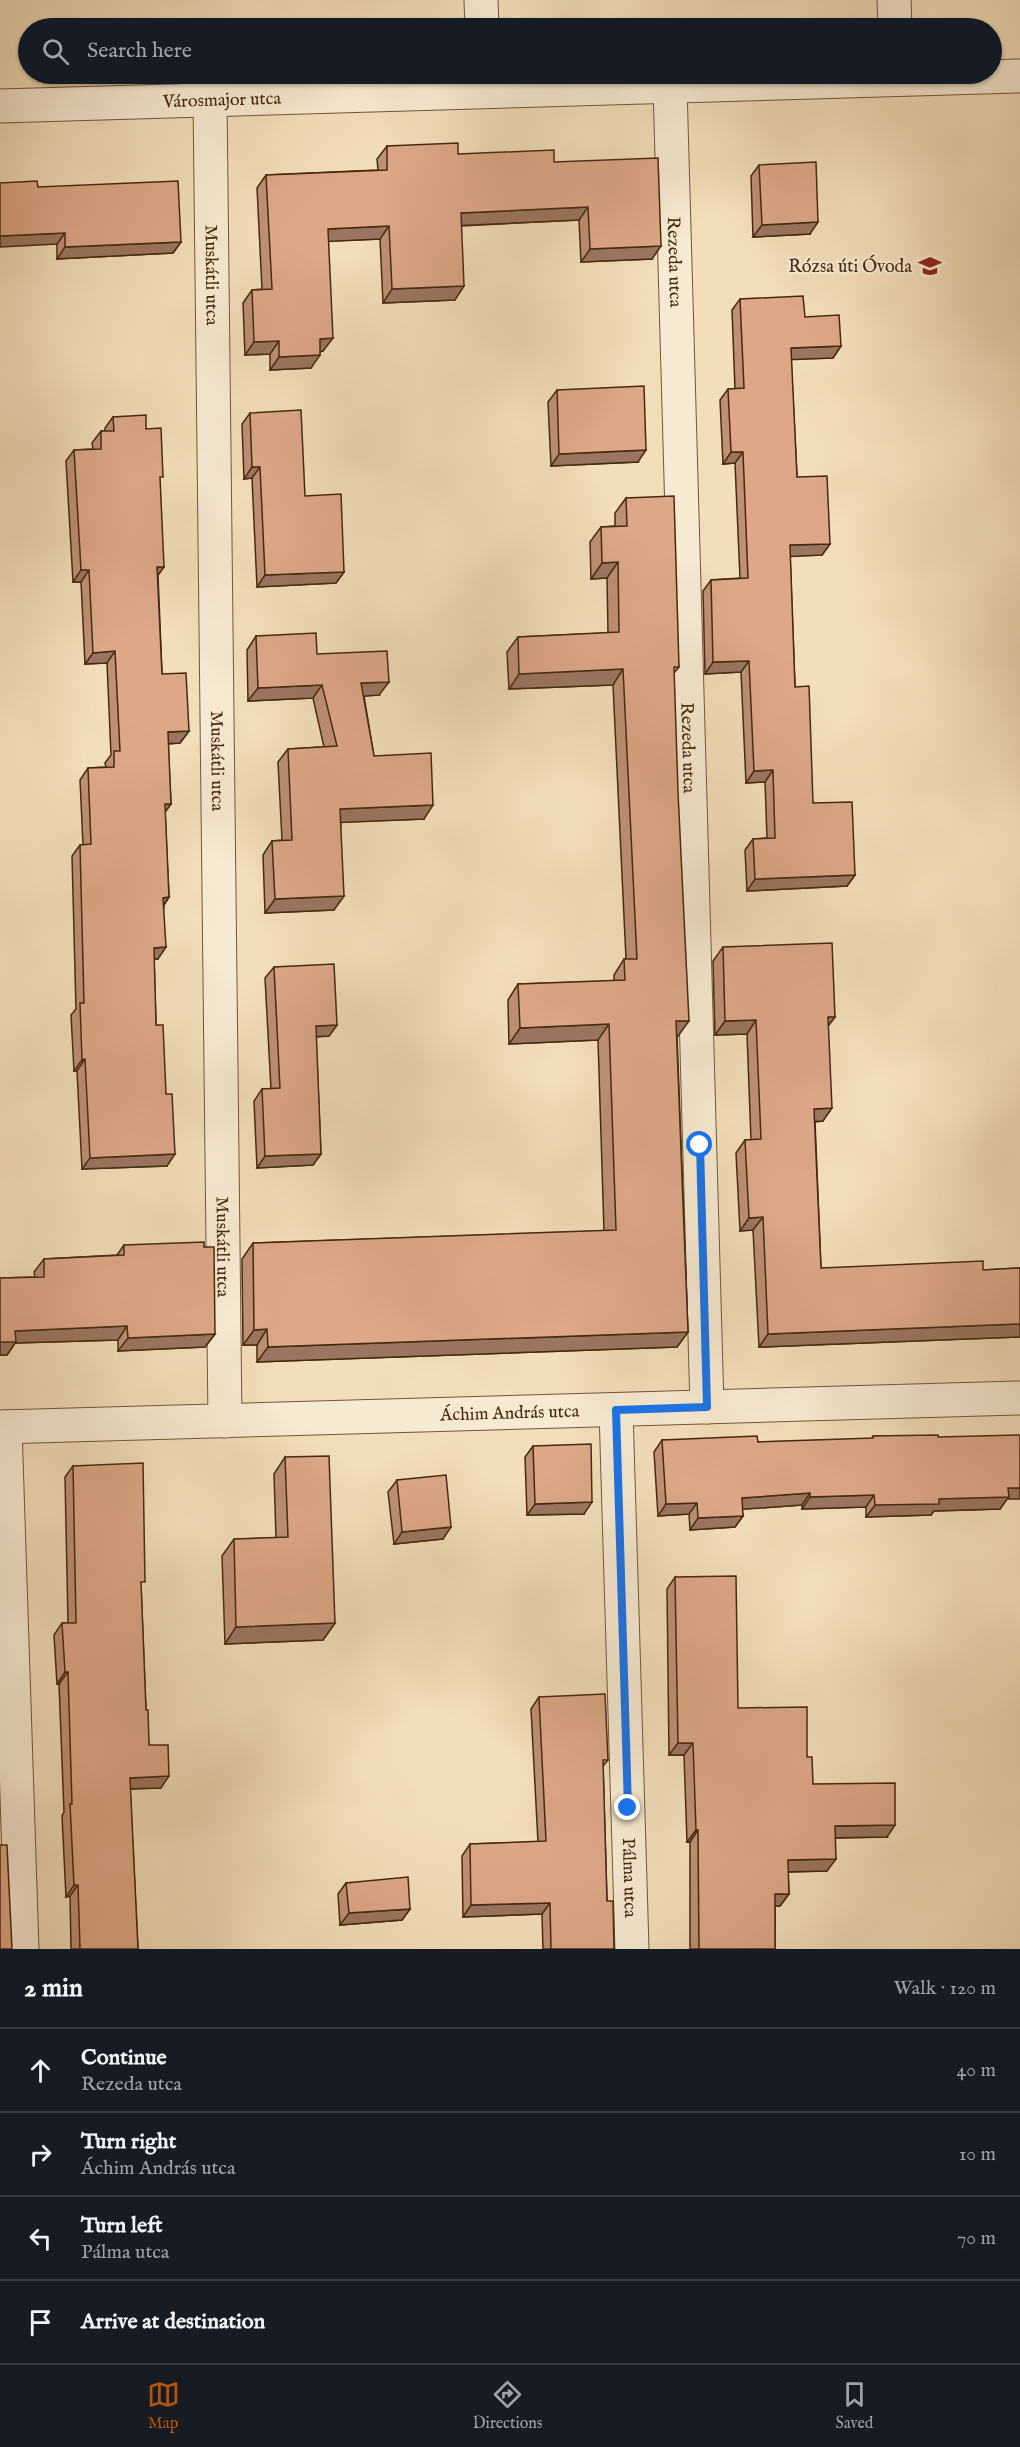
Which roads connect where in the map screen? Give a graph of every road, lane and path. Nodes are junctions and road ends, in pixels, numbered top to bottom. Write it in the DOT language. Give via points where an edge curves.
graph roads {
  1 [pos="481,0"];
  2 [pos="894,0"];
  3 [pos="482,18"];
  4 [pos="895,18"];
  5 [pos="1002,76"];
  6 [pos="1020,76"];
  7 [pos="453,84"];
  8 [pos="578,84"];
  9 [pos="715,84"];
  10 [pos="670,86"];
  11 [pos="210,99"];
  12 [pos="0,105"];
  13 [pos="1020,1398"];
  14 [pos="707,1407"];
  15 [pos="616,1410"];
  16 [pos="225,1421"];
  17 [pos="2,1427"];
  18 [pos="22,1949"];
  19 [pos="632,1949"];
  1 -- 3 [label="street"];
  2 -- 4 [label="street"];
  5 -- 6 [label="street, Városmajor utca"];
  7 -- 11 [label="street, Városmajor utca"];
  8 -- 10 [label="street, Városmajor utca"];
  9 -- 10 [label="street, Városmajor utca"];
  10 -- 14 [label="street, Rezeda utca"];
  11 -- 12 [label="street, Városmajor utca"];
  11 -- 16 [label="street, Muskátli utca"];
  13 -- 14 [label="street, Áchim András utca"];
  14 -- 15 [label="street, Áchim András utca"];
  15 -- 16 [label="street, Áchim András utca"];
  15 -- 19 [label="street, Pálma utca"];
  16 -- 17 [label="street, Áchim András utca"];
  17 -- 18 [label="street"];
}
